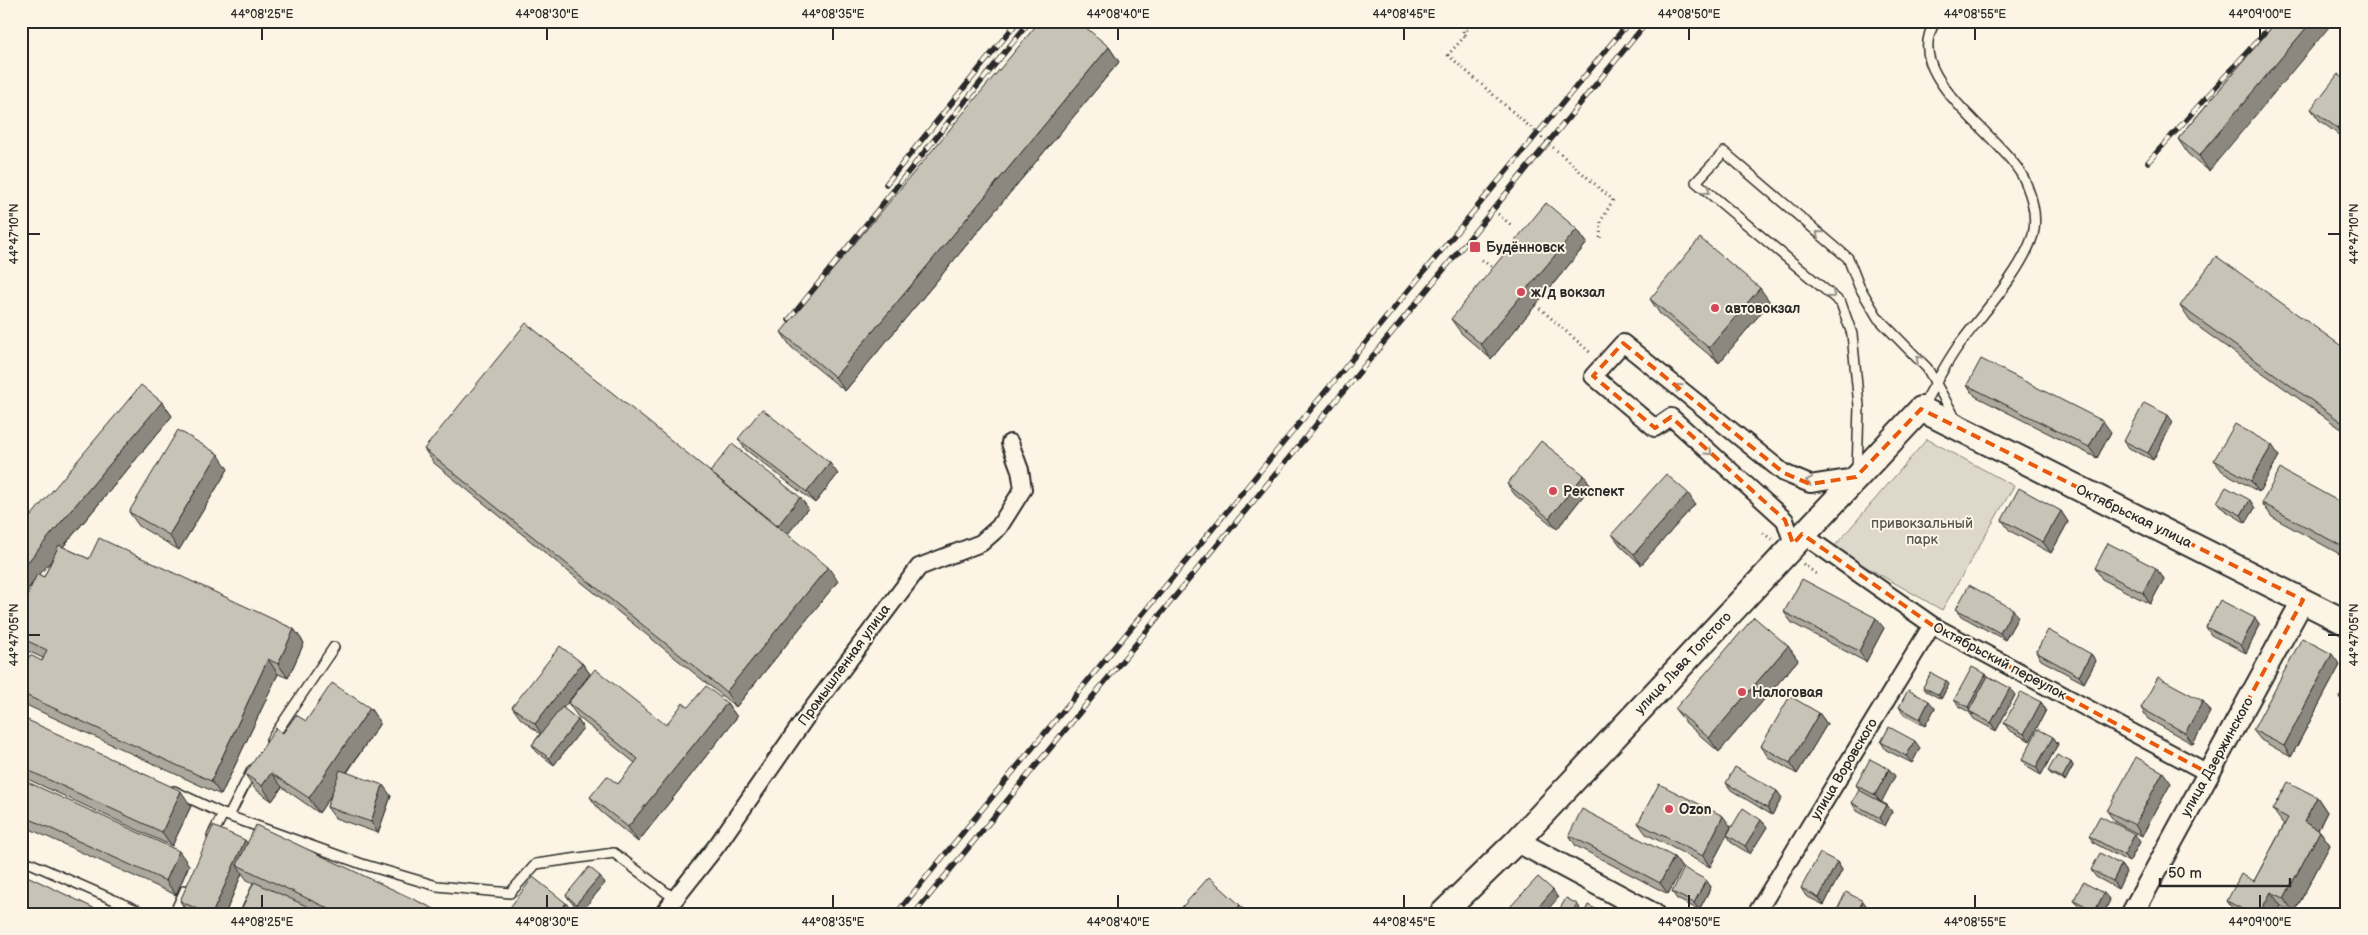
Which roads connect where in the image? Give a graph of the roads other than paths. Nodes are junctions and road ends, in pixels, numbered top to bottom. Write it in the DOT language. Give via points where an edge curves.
graph roads {
  1 [pos="1936,21"];
  2 [pos="1937,383"];
  3 [pos="1921,409"];
  4 [pos="1962,430"];
  5 [pos="1010,443"];
  6 [pos="1856,477"];
  7 [pos="1797,539"];
  8 [pos="2303,600"];
  9 [pos="2347,623"];
  10 [pos="1932,625"];
  11 [pos="334,647"];
  12 [pos="267,746"];
  13 [pos="255,762"];
  14 [pos="2208,773"];
  15 [pos="161,785"];
  16 [pos="226,815"];
  17 [pos="1521,842"];
  18 [pos="206,847"];
  19 [pos="21,859"];
  20 [pos="190,880"];
  21 [pos="675,899"];
  22 [pos="146,914"];
  23 [pos="174,914"];
  24 [pos="663,914"];
  25 [pos="1442,914"];
  26 [pos="1456,914"];
  27 [pos="1653,914"];
  28 [pos="1756,914"];
  29 [pos="2132,914"];
  1 -- 2 [label="lane" via="1927,48 1932,69 1949,93 2016,168 2027,184 2035,214 2033,234 2023,257 1957,348"];
  2 -- 3 [label="lane"];
  2 -- 4 [label="lane"];
  2 -- 6 [label="lane, one-way" via="1927,368 1878,318 1859,286 1848,258 1724,152 1696,182 1841,302 1852,334 1860,406"];
  3 -- 4 [label="main road, Октябрьская улица"];
  3 -- 6 [label="main road, улица Льва Толстого"];
  4 -- 8 [label="main road, Октябрьская улица"];
  5 -- 21 [label="street, Промышленная улица" via="1023,489 999,527 981,543 919,567"];
  6 -- 7 [label="main road, улица Льва Толстого"];
  6 -- 7 [label="street, one-way" via="1810,484 1784,473 1623,343 1593,376 1655,428 1671,417 1786,520"];
  7 -- 10 [label="street, Октябрьский переулок"];
  7 -- 17 [label="main road, улица Льва Толстого"];
  8 -- 9 [label="main road, Октябрьская улица"];
  8 -- 14 [label="street, улица Дзержинского"];
  10 -- 14 [label="street, Октябрьский переулок"];
  10 -- 28 [label="street, улица Воровского"];
  11 -- 12 [label="lane"];
  13 -- 16 [label="lane"];
  14 -- 29 [label="street, улица Дзержинского"];
  15 -- 16 [label="lane"];
  16 -- 18 [label="lane"];
  16 -- 21 [label="lane" via="362,864 437,886 510,893 536,864 614,853"];
  17 -- 25 [label="main road, улица Льва Толстого"];
  17 -- 26 [label="main road, улица Льва Толстого"];
  17 -- 27 [label="street"];
  19 -- 22 [label="lane"];
  20 -- 23 [label="lane"];
  21 -- 24 [label="street, Промышленная улица"];
}
